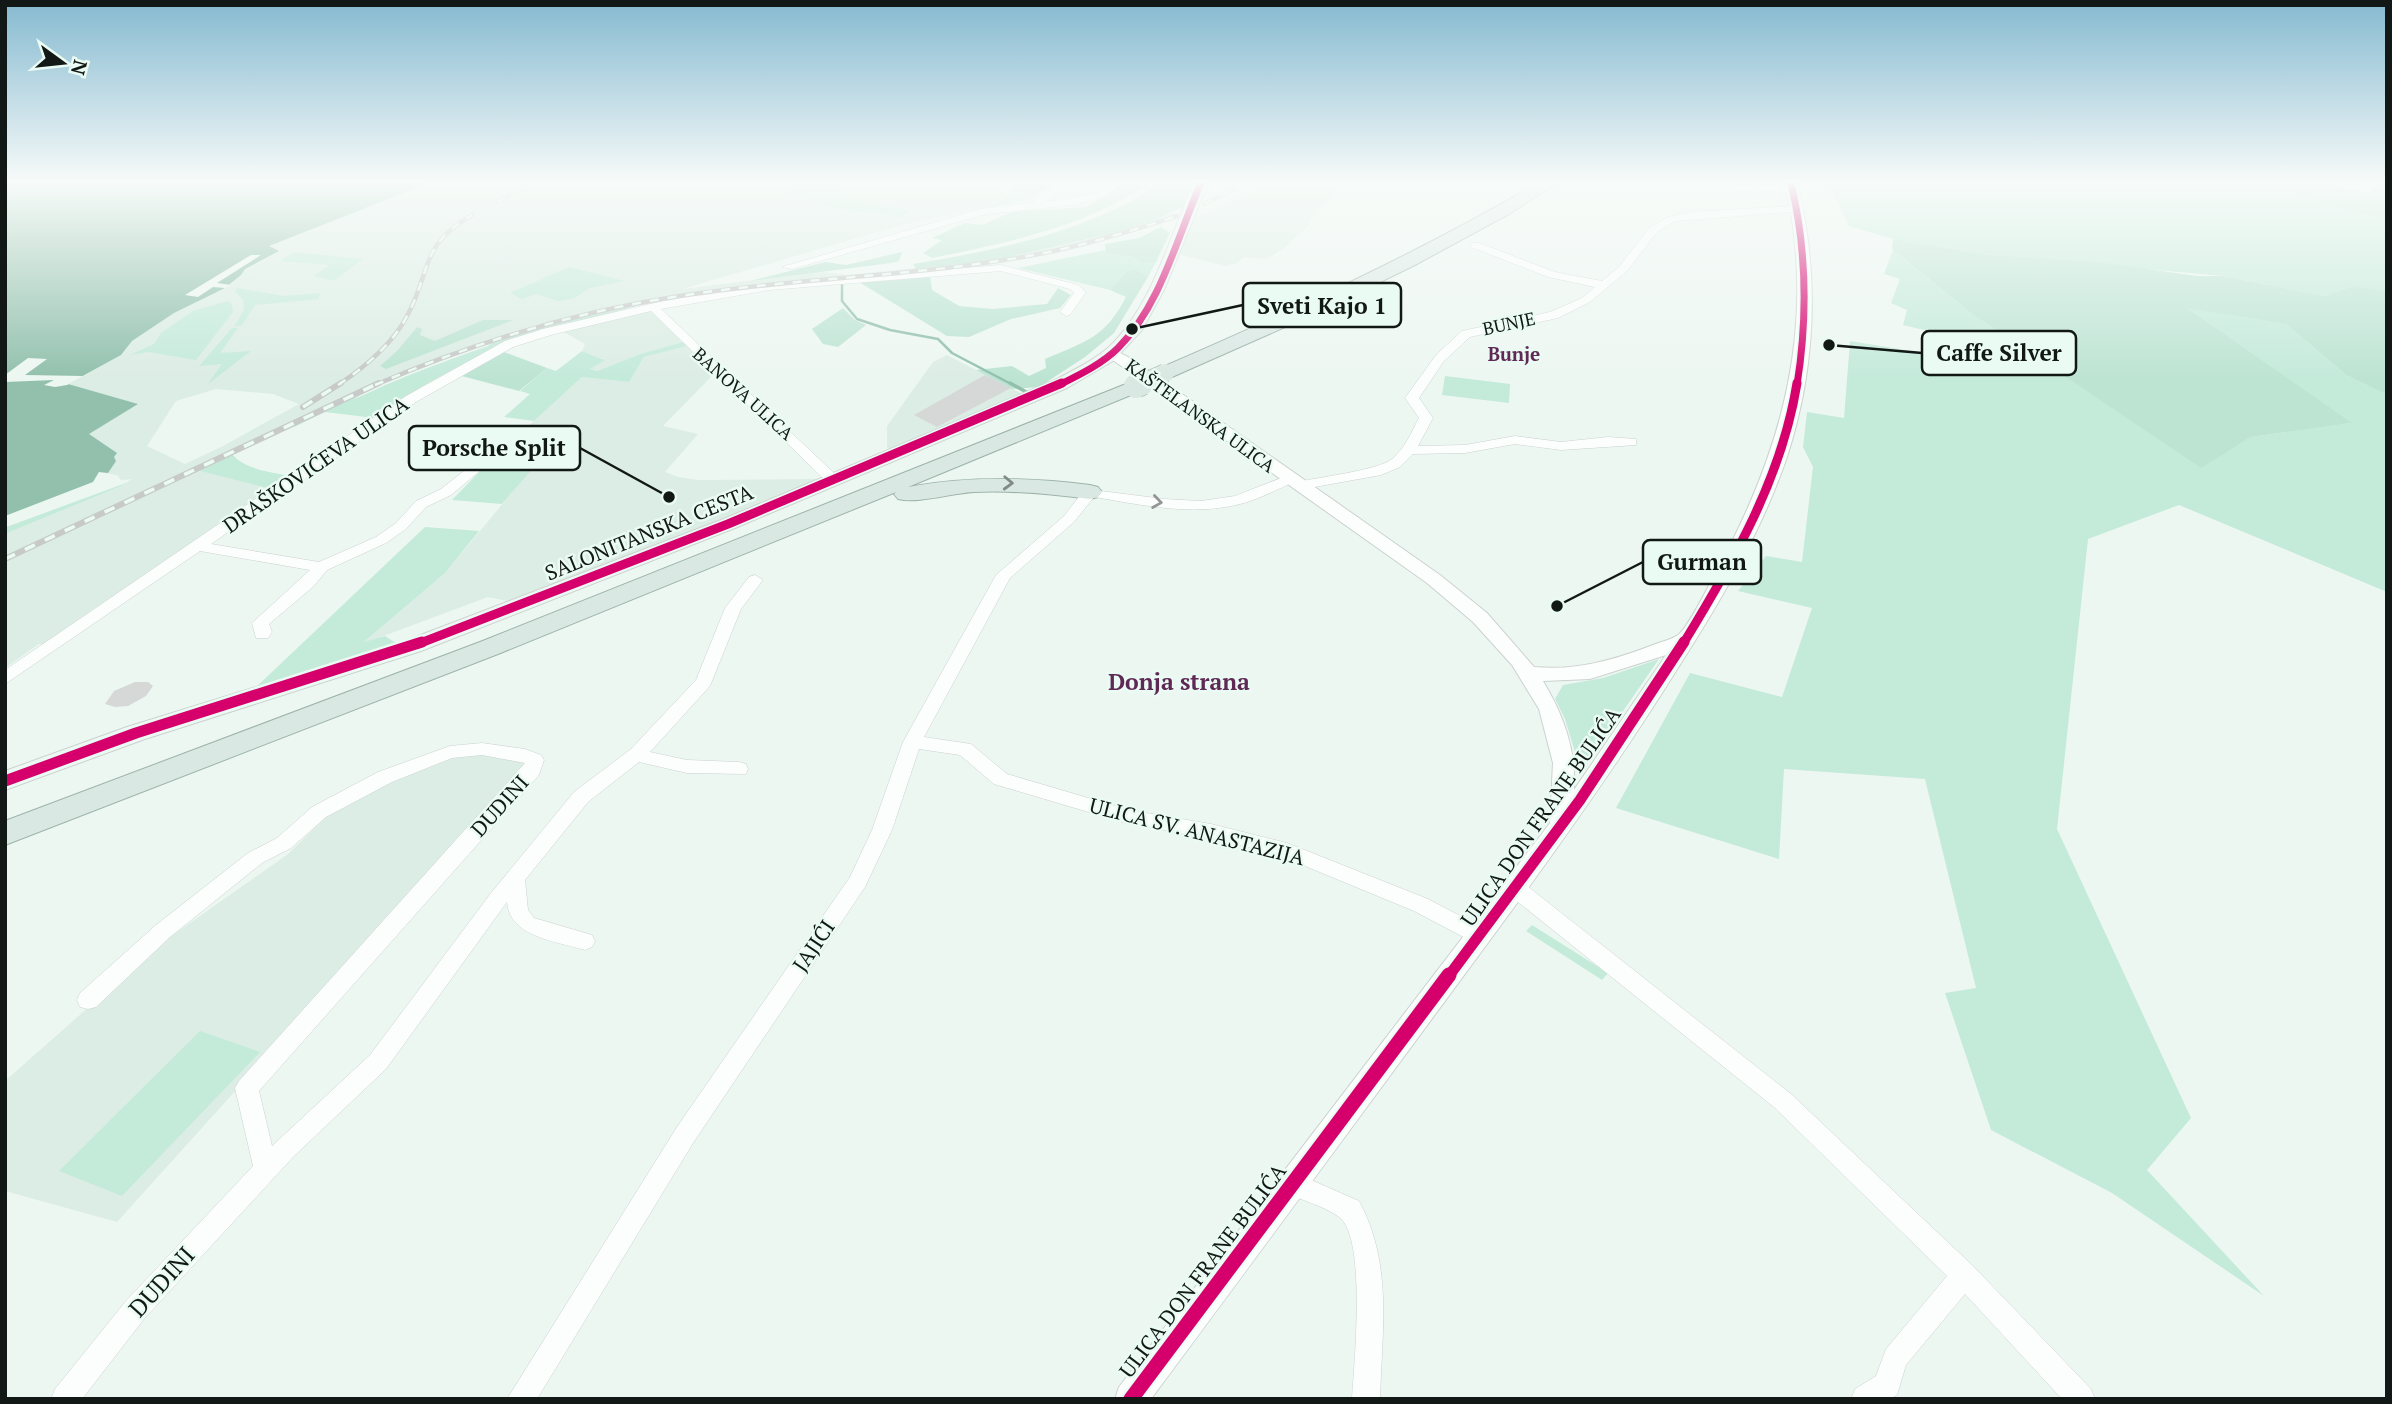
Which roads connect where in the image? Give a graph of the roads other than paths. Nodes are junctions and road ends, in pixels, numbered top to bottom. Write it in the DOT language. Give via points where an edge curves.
graph roads {
  1 [pos="853,249"];
  2 [pos="1172,249"];
  3 [pos="1411,249"];
  4 [pos="1433,249"];
  5 [pos="1484,249"];
  6 [pos="1641,249"];
  7 [pos="1804,249"];
  8 [pos="788,267"];
  9 [pos="1605,285"];
  10 [pos="653,307"];
  11 [pos="1066,312"];
  12 [pos="1111,354"];
  13 [pos="1159,370"];
  14 [pos="1131,382"];
  15 [pos="1631,442"];
  16 [pos="1409,450"];
  17 [pos="474,470"];
  18 [pos="833,480"];
  19 [pos="1293,482"];
  20 [pos="1090,492"];
  21 [pos="786,528"];
  22 [pos="197,546"];
  23 [pos="321,567"];
  24 [pos="755,580"];
  25 [pos="262,635"];
  26 [pos="1688,639"];
  27 [pos="1529,673"];
  28 [pos="5,678"];
  29 [pos="912,742"];
  30 [pos="637,754"];
  31 [pos="739,769"];
  32 [pos="5,781"];
  33 [pos="5,816"];
  34 [pos="1559,830"];
  35 [pos="5,833"];
  36 [pos="515,879"];
  37 [pos="1515,888"];
  38 [pos="1480,936"];
  39 [pos="585,941"];
  40 [pos="88,1000"];
  41 [pos="266,1170"];
  42 [pos="1293,1184"];
  43 [pos="1964,1275"];
  44 [pos="65,1399"];
  45 [pos="521,1399"];
  46 [pos="1131,1399"];
  47 [pos="1366,1399"];
  48 [pos="1865,1399"];
  49 [pos="2081,1399"];
  1 -- 8 [label="street"];
  2 -- 12 [label="main road, SALONITANSKA CESTA" via="1149,301"];
  3 -- 13 [label="highway"];
  4 -- 13 [label="highway" via="1273,326"];
  5 -- 9 [label="street" via="1552,275"];
  6 -- 9 [label="street, BUNJE"];
  7 -- 26 [label="street, ULICA DON FRANE BULIĆA" via="1802,355 1779,455 1757,510"];
  9 -- 16 [label="street, BUNJE" via="1554,315 1466,334 1440,358 1412,398 1426,418"];
  10 -- 11 [label="street, DRAŠKOVIĆEVA ULICA" via="769,287 1001,268 1074,287 1080,292"];
  10 -- 18 [label="street, BANOVA ULICA" via="715,372 785,431"];
  10 -- 22 [label="street, DRAŠKOVIĆEVA ULICA" via="547,332 483,356 380,419"];
  12 -- 18 [label="main road, SALONITANSKA CESTA" via="1045,392"];
  12 -- 19 [label="street, KAŠTELANSKA ULICA"];
  13 -- 14 [label="highway, bridge"];
  14 -- 21 [label="highway"];
  14 -- 33 [label="highway"];
  15 -- 16 [label="street" via="1561,446 1515,440 1465,449"];
  16 -- 19 [label="street, BUNJE" via="1395,464 1377,472"];
  17 -- 23 [label="street" via="421,504 381,540"];
  18 -- 32 [label="main road, SALONITANSKA CESTA" via="413,646 136,733"];
  20 -- 19 [label="street, KAŠTELANSKA ULICA, one-way" via="1209,505"];
  19 -- 27 [label="street, KAŠTELANSKA ULICA" via="1469,607"];
  21 -- 20 [label="highway, one-way" via="805,528 864,505 940,487 1013,483"];
  20 -- 29 [label="street, JAJIĆI" via="1069,519 1004,575"];
  21 -- 35 [label="highway" via="476,653"];
  22 -- 23 [label="street"];
  22 -- 28 [label="street, DRAŠKOVIĆEVA ULICA"];
  23 -- 25 [label="street" via="260,623"];
  24 -- 30 [label="street, DUDINI" via="733,608 704,682"];
  26 -- 27 [label="street" via="1601,668 1557,675"];
  26 -- 34 [label="street, ULICA DON FRANE BULIĆA"];
  27 -- 34 [label="street, KAŠTELANSKA ULICA" via="1546,702 1562,749 1566,788"];
  29 -- 38 [label="street, ULICA SV. ANASTAZIJA" via="965,749 1001,779 1116,813 1280,848 1421,905"];
  29 -- 45 [label="street, JAJIĆI" via="882,830 858,881 685,1135"];
  30 -- 31 [label="street" via="655,762"];
  30 -- 36 [label="street, DUDINI" via="582,797"];
  34 -- 37 [label="street, ULICA DON FRANE BULIĆA"];
  36 -- 39 [label="street" via="518,912 527,924"];
  36 -- 41 [label="street, DUDINI" via="377,1062"];
  37 -- 38 [label="street, ULICA DON FRANE BULIĆA"];
  37 -- 43 [label="street" via="1783,1101"];
  38 -- 42 [label="street, ULICA DON FRANE BULIĆA"];
  40 -- 41 [label="street, DUDINI" via="163,931 319,812 385,777 450,752 482,749 536,760 532,770 247,1088"];
  41 -- 44 [label="street, DUDINI" via="135,1310"];
  42 -- 46 [label="street, ULICA DON FRANE BULIĆA"];
  42 -- 47 [label="street, ULICA DON FRANE BULIĆA" via="1350,1209 1359,1226 1371,1279"];
  43 -- 48 [label="street" via="1895,1358 1887,1385"];
  43 -- 49 [label="street"];
}
